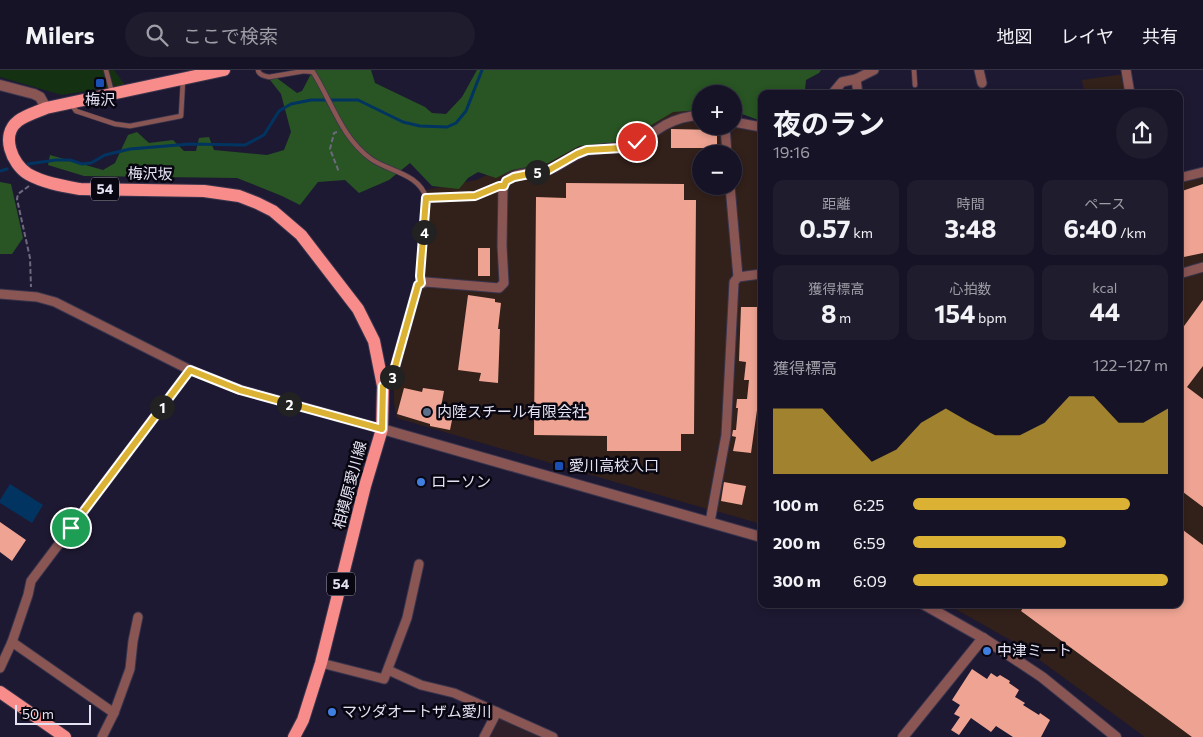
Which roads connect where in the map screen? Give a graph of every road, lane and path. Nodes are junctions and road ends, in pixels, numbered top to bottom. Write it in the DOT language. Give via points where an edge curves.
graph roads {
  1 [pos="106,70"];
  2 [pos="224,70"];
  3 [pos="258,70"];
  4 [pos="874,70"];
  5 [pos="914,70"];
  6 [pos="979,70"];
  7 [pos="1126,70"];
  8 [pos="184,78"];
  9 [pos="856,79"];
  10 [pos="982,83"];
  11 [pos="0,85"];
  12 [pos="915,85"];
  13 [pos="835,90"];
  14 [pos="857,90"];
  15 [pos="1129,90"];
  16 [pos="112,93"];
  17 [pos="71,102"];
  18 [pos="46,108"];
  19 [pos="692,116"];
  20 [pos="742,123"];
  21 [pos="758,126"];
  22 [pos="344,131"];
  23 [pos="339,172"];
  24 [pos="1203,172"];
  25 [pos="33,176"];
  26 [pos="1183,177"];
  27 [pos="504,186"];
  28 [pos="731,195"];
  29 [pos="426,198"];
  30 [pos="273,212"];
  31 [pos="1203,267"];
  32 [pos="1183,273"];
  33 [pos="758,274"];
  34 [pos="738,277"];
  35 [pos="421,283"];
  36 [pos="0,294"];
  37 [pos="31,297"];
  38 [pos="190,370"];
  39 [pos="383,386"];
  40 [pos="382,429"];
  41 [pos="710,522"];
  42 [pos="758,536"];
  43 [pos="419,564"];
  44 [pos="930,608"];
  45 [pos="138,617"];
  46 [pos="982,638"];
  47 [pos="12,642"];
  48 [pos="321,663"];
  49 [pos="0,668"];
  50 [pos="388,670"];
  51 [pos="0,692"];
  52 [pos="497,712"];
  53 [pos="114,713"];
  54 [pos="1102,727"];
  55 [pos="65,737"];
  56 [pos="102,737"];
  57 [pos="294,737"];
  58 [pos="484,737"];
  59 [pos="553,737"];
  60 [pos="903,737"];
  61 [pos="1110,737"];
  62 [pos="1116,737"];
  1 -- 16 [label="lane"];
  2 -- 8 [label="main road, 54"];
  3 -- 22 [label="lane" via="269,77 312,72"];
  4 -- 9 [label="street"];
  5 -- 12 [label="lane"];
  6 -- 10 [label="street"];
  7 -- 15 [label="street"];
  8 -- 16 [label="main road, 54"];
  8 -- 17 [label="lane" via="181,116 130,126 76,111"];
  9 -- 13 [label="street" via="842,82"];
  9 -- 14 [label="street"];
  11 -- 18 [label="street" via="34,94 40,97"];
  16 -- 17 [label="main road, 54"];
  17 -- 18 [label="main road, 54"];
  18 -- 25 [label="main road, 梅沢坂 / 54" via="16,122 10,133 11,154 15,162"];
  19 -- 27 [label="street" via="667,124 622,148 587,150 549,170 514,177"];
  20 -- 21 [label="street"];
  22 -- 23 [label="path" via="334,133 330,145"];
  22 -- 29 [label="lane" via="370,158 410,178 423,189"];
  24 -- 26 [label="street"];
  25 -- 30 [label="main road, 梅沢坂 / 54" via="80,189 222,193 239,196"];
  25 -- 37 [label="path" via="17,199 30,258"];
  27 -- 29 [label="path" via="475,196"];
  27 -- 35 [label="street" via="504,283 499,288"];
  28 -- 34 [label="street"];
  29 -- 35 [label="lane"];
  30 -- 39 [label="main road, 相模原愛川線 / 54" via="301,235 358,309 374,341"];
  31 -- 32 [label="street"];
  33 -- 34 [label="street"];
  34 -- 41 [label="street" via="734,282 726,434"];
  35 -- 39 [label="street" via="391,381"];
  36 -- 37 [label="street"];
  37 -- 38 [label="street" via="55,302"];
  38 -- 40 [label="street" via="240,390"];
  38 -- 47 [label="street" via="31,581"];
  39 -- 40 [label="main road, 相模原愛川線 / 54"];
  40 -- 41 [label="street"];
  40 -- 48 [label="main road, 相模原愛川線 / 54"];
  41 -- 42 [label="street"];
  43 -- 50 [label="street" via="407,618"];
  44 -- 46 [label="street"];
  45 -- 53 [label="street" via="130,669"];
  46 -- 54 [label="street" via="1042,677"];
  46 -- 60 [label="street"];
  47 -- 49 [label="street"];
  47 -- 53 [label="street"];
  48 -- 50 [label="street" via="384,679"];
  48 -- 57 [label="main road, 相模原愛川線 / 54" via="303,720"];
  50 -- 52 [label="street"];
  51 -- 55 [label="main road"];
  52 -- 58 [label="street"];
  52 -- 59 [label="street"];
  53 -- 56 [label="street"];
  54 -- 61 [label="street"];
  54 -- 62 [label="street"];
}
